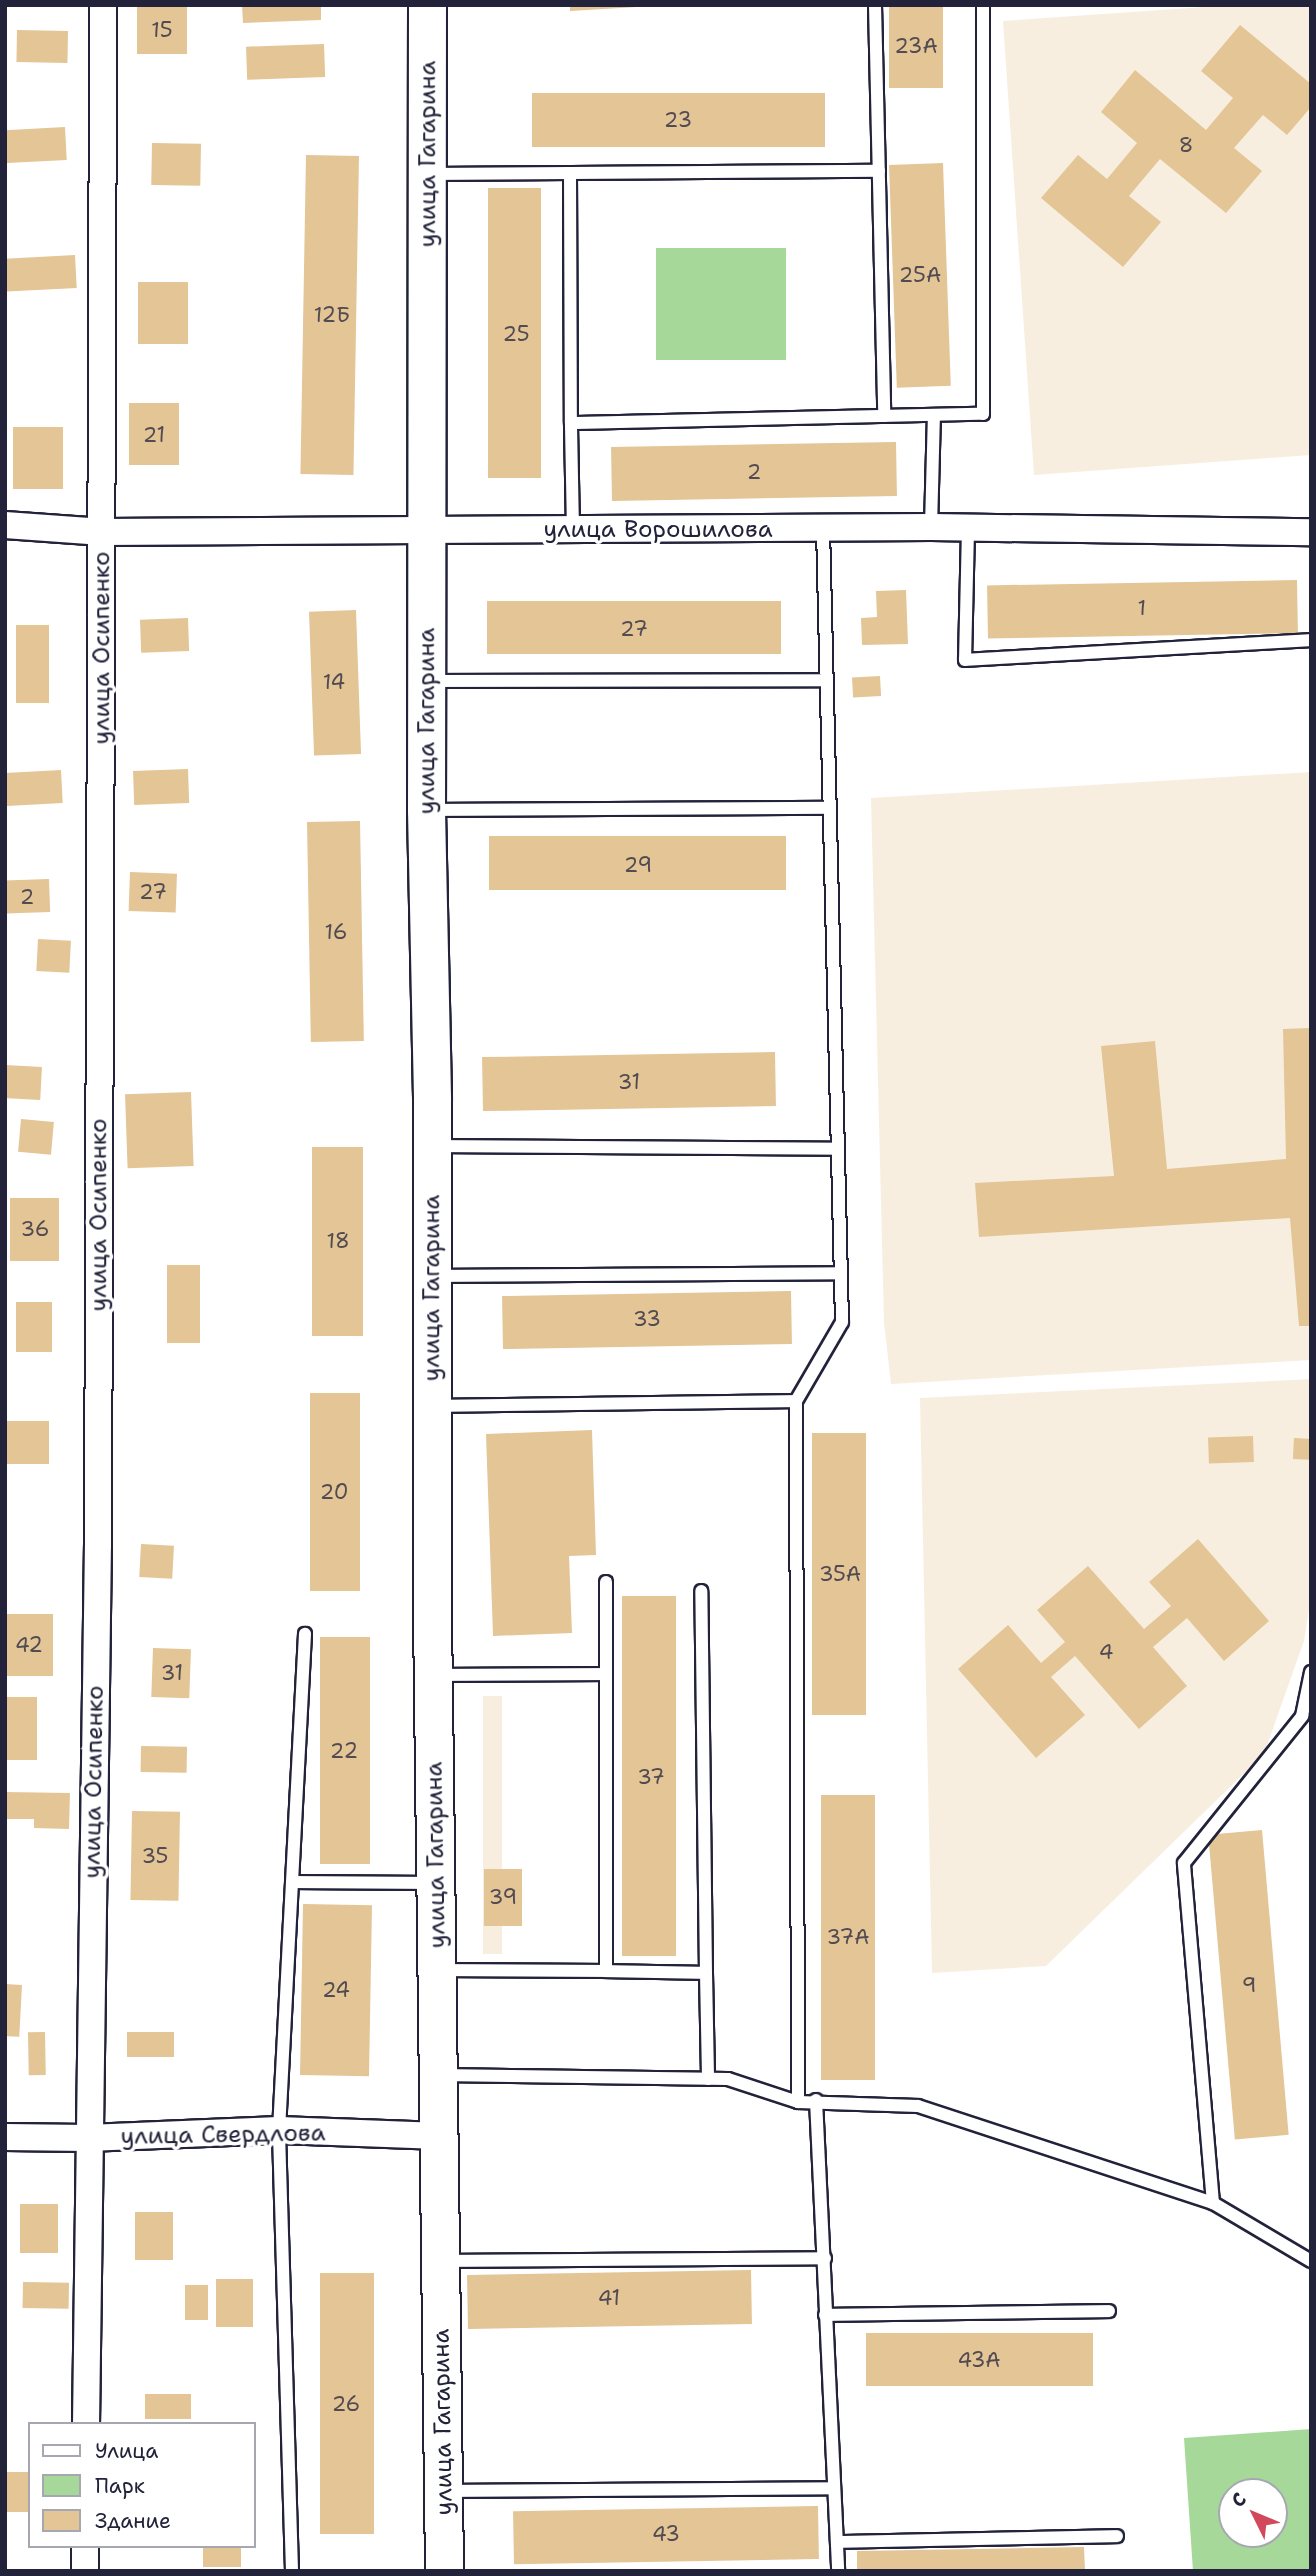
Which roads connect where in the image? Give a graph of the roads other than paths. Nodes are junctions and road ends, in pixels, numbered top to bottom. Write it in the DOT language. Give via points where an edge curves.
graph roads {
  1 [pos="103,5"];
  2 [pos="427,5"];
  3 [pos="875,5"];
  4 [pos="983,5"];
  5 [pos="879,171"];
  6 [pos="570,173"];
  7 [pos="429,174"];
  8 [pos="934,415"];
  9 [pos="884,416"];
  10 [pos="571,423"];
  11 [pos="5,525"];
  12 [pos="931,527"];
  13 [pos="968,528"];
  14 [pos="823,529"];
  15 [pos="428,530"];
  16 [pos="573,530"];
  17 [pos="1311,531"];
  18 [pos="103,532"];
  19 [pos="1311,640"];
  20 [pos="827,680"];
  21 [pos="427,681"];
  22 [pos="830,808"];
  23 [pos="426,810"];
  24 [pos="433,1146"];
  25 [pos="837,1149"];
  26 [pos="839,1273"];
  27 [pos="434,1276"];
  28 [pos="796,1401"];
  29 [pos="431,1406"];
  30 [pos="606,1582"];
  31 [pos="701,1591"];
  32 [pos="305,1634"];
  33 [pos="1311,1672"];
  34 [pos="606,1674"];
  35 [pos="433,1675"];
  36 [pos="294,1882"];
  37 [pos="436,1883"];
  38 [pos="437,1970"];
  39 [pos="606,1971"];
  40 [pos="706,1973"];
  41 [pos="439,2075"];
  42 [pos="708,2079"];
  43 [pos="816,2100"];
  44 [pos="798,2102"];
  45 [pos="279,2130"];
  46 [pos="440,2136"];
  47 [pos="5,2137"];
  48 [pos="88,2138"];
  49 [pos="1213,2203"];
  50 [pos="825,2258"];
  51 [pos="442,2261"];
  52 [pos="1311,2261"];
  53 [pos="1109,2311"];
  54 [pos="825,2315"];
  55 [pos="86,2422"];
  56 [pos="833,2488"];
  57 [pos="445,2491"];
  58 [pos="1117,2536"];
  59 [pos="837,2542"];
  60 [pos="85,2548"];
  61 [pos="85,2571"];
  62 [pos="292,2571"];
  63 [pos="444,2571"];
  64 [pos="838,2571"];
  1 -- 18 [label="street, улица Осипенко"];
  2 -- 7 [label="main road, улица Гагарина"];
  3 -- 5 [label="lane"];
  4 -- 8 [label="lane" via="983,414"];
  5 -- 6 [label="lane"];
  5 -- 9 [label="lane"];
  6 -- 7 [label="lane"];
  6 -- 10 [label="lane"];
  7 -- 15 [label="main road, улица Гагарина"];
  8 -- 9 [label="lane"];
  8 -- 12 [label="lane"];
  9 -- 10 [label="lane"];
  10 -- 16 [label="lane"];
  11 -- 18 [label="street, улица Ворошилова"];
  12 -- 13 [label="street, улица Ворошилова"];
  12 -- 14 [label="street, улица Ворошилова"];
  13 -- 17 [label="street, улица Ворошилова"];
  13 -- 19 [label="lane" via="965,660"];
  14 -- 16 [label="street, улица Ворошилова"];
  14 -- 20 [label="lane"];
  15 -- 16 [label="street, улица Ворошилова"];
  15 -- 18 [label="street, улица Ворошилова"];
  15 -- 21 [label="main road, улица Гагарина"];
  18 -- 48 [label="street, улица Осипенко" via="98,1545"];
  20 -- 21 [label="lane"];
  20 -- 22 [label="lane"];
  21 -- 23 [label="main road, улица Гагарина"];
  22 -- 23 [label="lane"];
  22 -- 25 [label="lane"];
  23 -- 24 [label="main road, улица Гагарина"];
  24 -- 25 [label="lane"];
  24 -- 27 [label="main road, улица Гагарина"];
  25 -- 26 [label="lane"];
  26 -- 27 [label="lane"];
  26 -- 28 [label="lane" via="842,1322"];
  27 -- 29 [label="main road, улица Гагарина"];
  28 -- 29 [label="lane"];
  28 -- 44 [label="lane"];
  29 -- 35 [label="main road, улица Гагарина"];
  30 -- 34 [label="lane"];
  31 -- 40 [label="lane"];
  32 -- 36 [label="lane"];
  33 -- 49 [label="lane" via="1302,1716 1184,1863"];
  34 -- 35 [label="lane"];
  34 -- 39 [label="lane"];
  35 -- 37 [label="main road, улица Гагарина"];
  36 -- 37 [label="lane"];
  36 -- 45 [label="lane"];
  37 -- 38 [label="main road, улица Гагарина"];
  38 -- 39 [label="lane"];
  38 -- 41 [label="main road, улица Гагарина"];
  39 -- 40 [label="lane"];
  40 -- 42 [label="lane"];
  41 -- 42 [label="lane"];
  41 -- 46 [label="main road, улица Гагарина"];
  42 -- 44 [label="lane" via="728,2079"];
  43 -- 44 [label="lane"];
  43 -- 49 [label="lane" via="918,2106"];
  43 -- 50 [label="lane"];
  45 -- 46 [label="street, улица Свердлова"];
  45 -- 48 [label="street, улица Свердлова"];
  45 -- 62 [label="lane"];
  46 -- 51 [label="main road, улица Гагарина"];
  47 -- 48 [label="street, улица Свердлова"];
  48 -- 55 [label="street, улица Осипенко"];
  49 -- 52 [label="lane"];
  50 -- 51 [label="lane"];
  50 -- 54 [label="lane"];
  51 -- 57 [label="main road, улица Гагарина"];
  53 -- 54 [label="lane"];
  54 -- 56 [label="lane"];
  56 -- 57 [label="lane"];
  56 -- 59 [label="lane"];
  57 -- 63 [label="main road, улица Гагарина"];
  58 -- 59 [label="lane"];
  59 -- 64 [label="lane"];
  60 -- 61 [label="street"];
}
